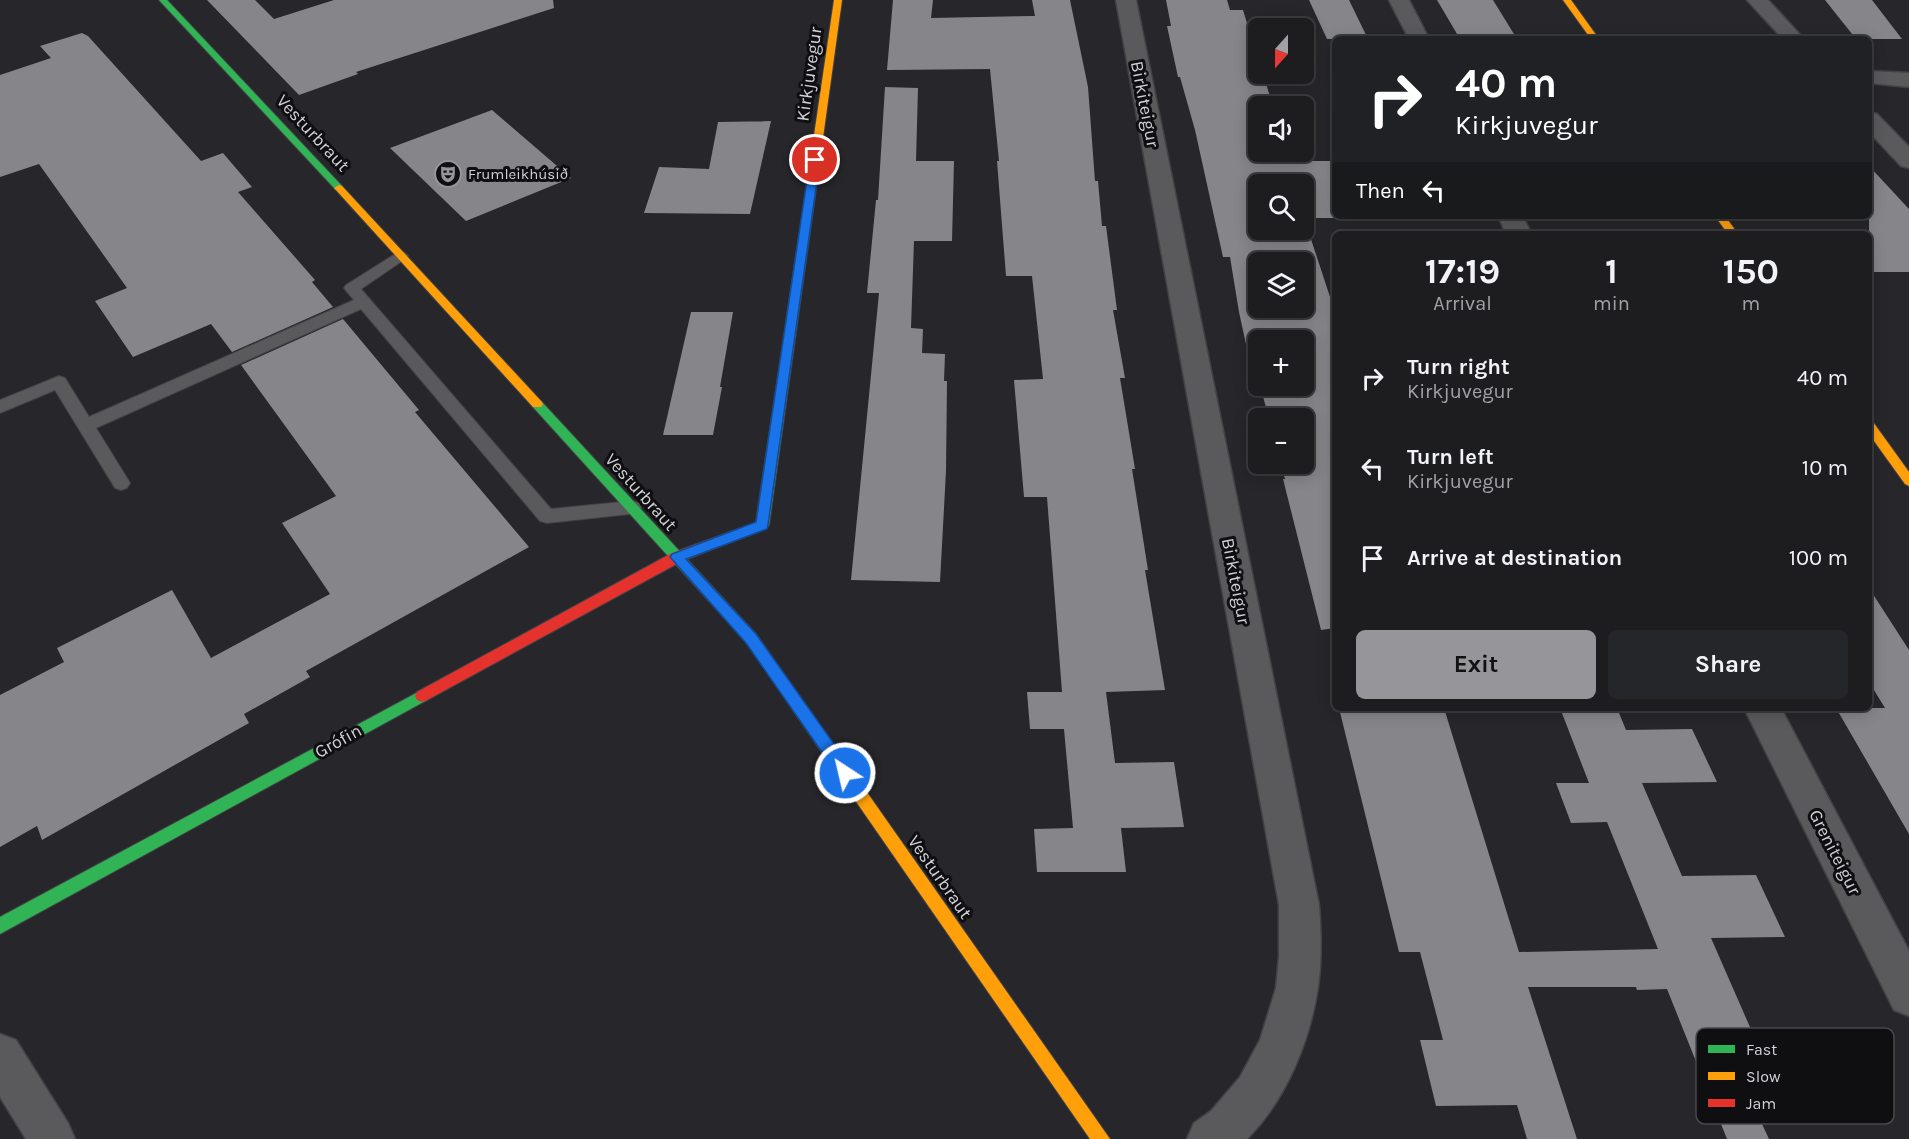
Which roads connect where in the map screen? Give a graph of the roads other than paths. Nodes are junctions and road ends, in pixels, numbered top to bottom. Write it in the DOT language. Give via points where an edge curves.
graph roads {
  1 [pos="163,0"];
  2 [pos="838,0"];
  3 [pos="1126,0"];
  4 [pos="1399,0"];
  5 [pos="1567,0"];
  6 [pos="1757,0"];
  7 [pos="1417,36"];
  8 [pos="1593,36"];
  9 [pos="1791,36"];
  10 [pos="1872,77"];
  11 [pos="1909,80"];
  12 [pos="1872,122"];
  13 [pos="1909,161"];
  14 [pos="400,256"];
  15 [pos="364,302"];
  16 [pos="0,408"];
  17 [pos="86,425"];
  18 [pos="1872,429"];
  19 [pos="1909,481"];
  20 [pos="121,483"];
  21 [pos="632,508"];
  22 [pos="676,557"];
  23 [pos="1764,711"];
  24 [pos="0,926"];
  25 [pos="1909,995"];
  26 [pos="0,1056"];
  27 [pos="52,1139"];
  28 [pos="1101,1139"];
  29 [pos="1210,1139"];
  1 -- 14 [label="street, Vesturbraut"];
  2 -- 22 [label="street, Kirkjuvegur" via="762,525"];
  3 -- 29 [label="street, Birkiteigur" via="1299,905 1297,987 1287,1028 1253,1096 1230,1126"];
  4 -- 7 [label="street"];
  5 -- 8 [label="street"];
  6 -- 9 [label="street"];
  10 -- 11 [label="street"];
  12 -- 13 [label="street"];
  14 -- 15 [label="lane" via="352,288"];
  14 -- 21 [label="street, Vesturbraut"];
  15 -- 17 [label="lane"];
  15 -- 21 [label="lane" via="547,516"];
  16 -- 17 [label="lane" via="59,382"];
  17 -- 20 [label="lane"];
  18 -- 19 [label="street"];
  21 -- 22 [label="street, Vesturbraut"];
  22 -- 24 [label="street, Grófin"];
  22 -- 28 [label="street, Vesturbraut" via="751,638"];
  23 -- 25 [label="street, Greniteigur"];
  26 -- 27 [label="street"];
}
